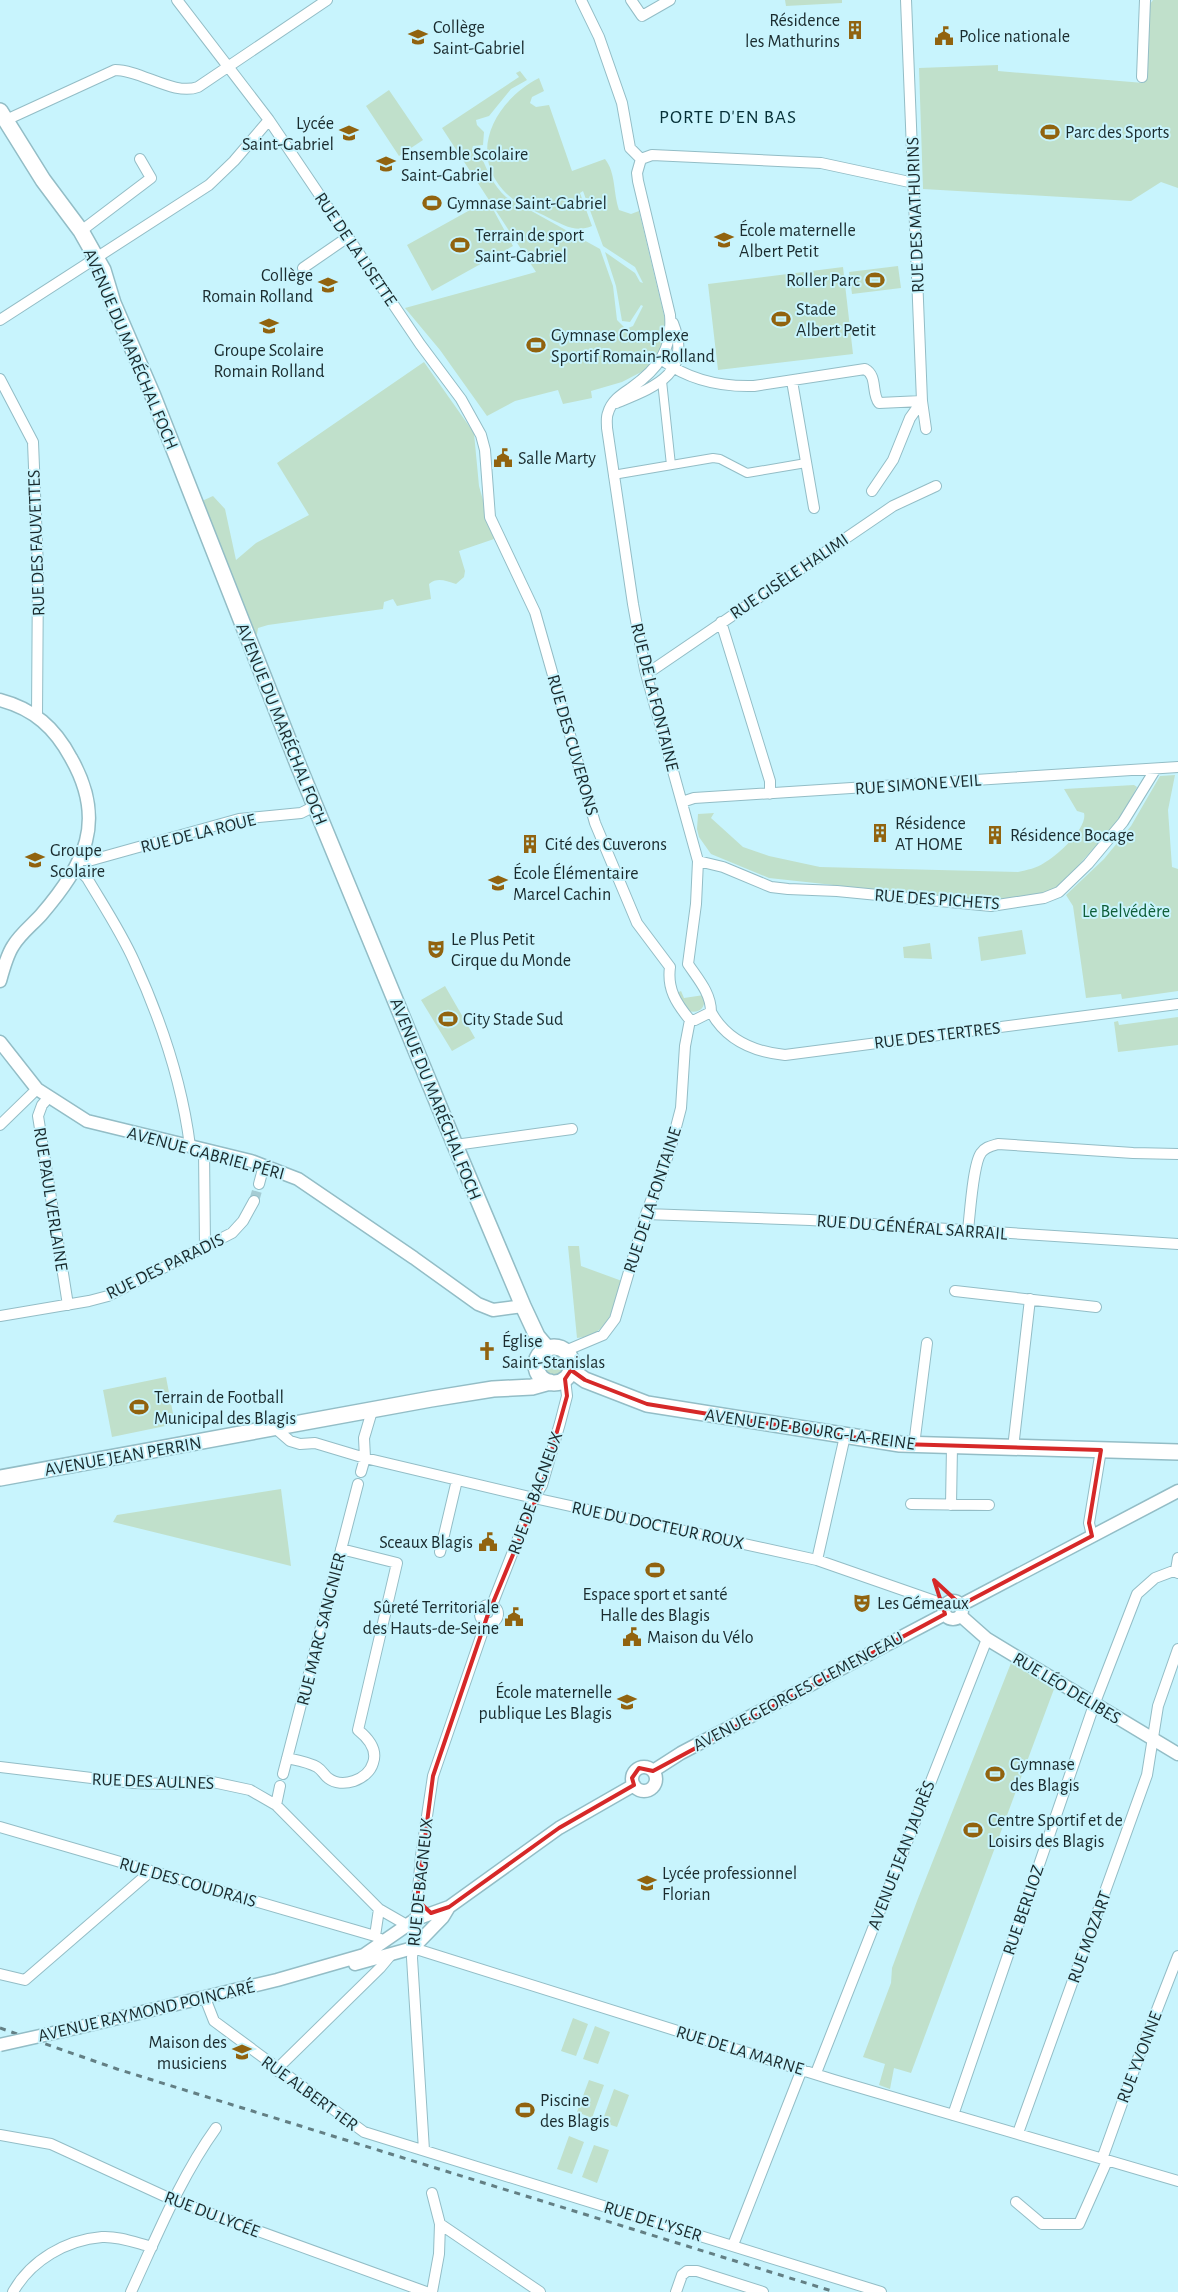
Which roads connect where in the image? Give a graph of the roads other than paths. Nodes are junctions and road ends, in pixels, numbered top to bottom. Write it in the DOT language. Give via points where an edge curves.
graph roads {
  1 [pos="177,0"];
  2 [pos="327,0"];
  3 [pos="581,0"];
  4 [pos="631,0"];
  5 [pos="670,0"];
  6 [pos="906,0"];
  7 [pos="1145,0"];
  8 [pos="228,67"];
  9 [pos="1142,76"];
  10 [pos="3,115"];
  11 [pos="269,120"];
  12 [pos="140,159"];
  13 [pos="641,159"];
  14 [pos="914,183"];
  15 [pos="81,231"];
  16 [pos="348,237"];
  17 [pos="96,259"];
  18 [pos="303,268"];
  19 [pos="670,315"];
  20 [pos="0,320"];
  21 [pos="662,360"];
  22 [pos="674,368"];
  23 [pos="0,379"];
  24 [pos="792,380"];
  25 [pos="662,381"];
  26 [pos="922,401"];
  27 [pos="613,404"];
  28 [pos="926,429"];
  29 [pos="806,463"];
  30 [pos="671,465"];
  31 [pos="613,475"];
  32 [pos="936,486"];
  33 [pos="872,491"];
  34 [pos="814,508"];
  35 [pos="490,517"];
  36 [pos="721,622"];
  37 [pos="645,670"];
  38 [pos="0,700"];
  39 [pos="37,716"];
  40 [pos="1178,767"];
  41 [pos="1155,770"];
  42 [pos="770,794"];
  43 [pos="682,802"];
  44 [pos="315,806"];
  45 [pos="698,861"];
  46 [pos="79,864"];
  47 [pos="688,964"];
  48 [pos="670,967"];
  49 [pos="0,981"];
  50 [pos="1178,1004"];
  51 [pos="711,1012"];
  52 [pos="690,1020"];
  53 [pos="0,1042"];
  54 [pos="37,1089"];
  55 [pos="49,1097"];
  56 [pos="0,1125"];
  57 [pos="572,1130"];
  58 [pos="455,1145"];
  59 [pos="190,1146"];
  60 [pos="204,1150"];
  61 [pos="1178,1154"];
  62 [pos="264,1165"];
  63 [pos="259,1184"];
  64 [pos="254,1201"];
  65 [pos="646,1214"];
  66 [pos="968,1230"];
  67 [pos="1178,1244"];
  68 [pos="205,1247"];
  69 [pos="955,1291"];
  70 [pos="1030,1300"];
  71 [pos="68,1305"];
  72 [pos="523,1306"];
  73 [pos="1096,1307"];
  74 [pos="0,1316"];
  75 [pos="927,1343"];
  76 [pos="547,1348"];
  77 [pos="565,1351"];
  78 [pos="536,1368"];
  79 [pos="562,1377"];
  80 [pos="493,1389"];
  81 [pos="372,1411"];
  82 [pos="275,1428"];
  83 [pos="845,1436"];
  84 [pos="914,1445"];
  85 [pos="952,1446"];
  86 [pos="1013,1448"];
  87 [pos="1101,1450"];
  88 [pos="1178,1452"];
  89 [pos="365,1458"];
  90 [pos="362,1472"];
  91 [pos="0,1478"];
  92 [pos="457,1480"];
  93 [pos="358,1484"];
  94 [pos="1178,1491"];
  95 [pos="534,1498"];
  96 [pos="911,1504"];
  97 [pos="951,1504"];
  98 [pos="989,1506"];
  99 [pos="1092,1536"];
  100 [pos="341,1549"];
  101 [pos="440,1552"];
  102 [pos="1178,1558"];
  103 [pos="817,1560"];
  104 [pos="1177,1571"];
  105 [pos="946,1610"];
  106 [pos="961,1610"];
  107 [pos="987,1639"];
  108 [pos="1178,1649"];
  109 [pos="1094,1705"];
  110 [pos="1153,1739"];
  111 [pos="1178,1754"];
  112 [pos="287,1758"];
  113 [pos="0,1767"];
  114 [pos="283,1774"];
  115 [pos="280,1786"];
  116 [pos="276,1805"];
  117 [pos="0,1826"];
  118 [pos="152,1872"];
  119 [pos="417,1902"];
  120 [pos="449,1907"];
  121 [pos="379,1909"];
  122 [pos="431,1913"];
  123 [pos="412,1926"];
  124 [pos="384,1938"];
  125 [pos="412,1948"];
  126 [pos="395,1954"];
  127 [pos="1178,1956"];
  128 [pos="377,1964"];
  129 [pos="0,1974"];
  130 [pos="293,1976"];
  131 [pos="205,1998"];
  132 [pos="0,2045"];
  133 [pos="802,2069"];
  134 [pos="279,2072"];
  135 [pos="816,2073"];
  136 [pos="953,2115"];
  137 [pos="216,2128"];
  138 [pos="1018,2133"];
  139 [pos="0,2135"];
  140 [pos="424,2150"];
  141 [pos="1105,2160"];
  142 [pos="1178,2181"];
  143 [pos="432,2193"];
  144 [pos="173,2200"];
  145 [pos="1016,2202"];
  146 [pos="440,2224"];
  147 [pos="733,2245"];
  148 [pos="152,2247"];
  149 [pos="13,2292"];
  150 [pos="131,2292"];
  151 [pos="426,2292"];
  152 [pos="432,2292"];
  153 [pos="540,2292"];
  154 [pos="676,2292"];
  155 [pos="763,2292"];
  156 [pos="882,2292"];
  1 -- 8 [label="street, RUE DE LA LISETTE"];
  2 -- 8 [label="street"];
  3 -- 13 [label="street" via="599,37 622,103 630,148"];
  4 -- 5 [label="street" via="642,16"];
  6 -- 14 [label="street, RUE DES MATHURINS"];
  7 -- 9 [label="street"];
  8 -- 10 [label="street" via="198,87 187,90 125,71 110,71"];
  8 -- 11 [label="street, RUE DE LA LISETTE"];
  10 -- 15 [label="main road, AVENUE DU MARÉCHAL FOCH" via="43,180"];
  11 -- 16 [label="street, RUE DE LA LISETTE"];
  11 -- 17 [label="street" via="209,185"];
  12 -- 15 [label="street" via="151,178"];
  13 -- 14 [label="street" via="652,155 821,163"];
  13 -- 19 [label="street" via="638,181"];
  14 -- 26 [label="street, RUE DES MATHURINS"];
  15 -- 17 [label="main road, AVENUE DU MARÉCHAL FOCH"];
  16 -- 18 [label="street"];
  16 -- 35 [label="street, RUE DE LA LISETTE" via="461,399 481,435"];
  17 -- 20 [label="street"];
  17 -- 44 [label="main road, AVENUE DU MARÉCHAL FOCH"];
  19 -- 21 [label="street" via="670,336"];
  19 -- 22 [label="street" via="679,346"];
  21 -- 22 [label="street"];
  21 -- 27 [label="street" via="648,376 621,394"];
  22 -- 24 [label="street" via="692,377 738,387"];
  22 -- 25 [label="street"];
  23 -- 39 [label="street, RUE DES FAUVETTES" via="32,442 38,554"];
  24 -- 26 [label="street" via="864,369 870,372 879,403"];
  24 -- 29 [label="street"];
  25 -- 27 [label="street"];
  25 -- 30 [label="street"];
  26 -- 28 [label="street, RUE DES MATHURINS"];
  26 -- 33 [label="street" via="910,418 893,460"];
  27 -- 31 [label="street, RUE DE LA FONTAINE" via="608,413 607,428"];
  29 -- 30 [label="street" via="747,473 713,458"];
  29 -- 34 [label="street"];
  30 -- 31 [label="street"];
  31 -- 37 [label="street, RUE DE LA FONTAINE"];
  32 -- 36 [label="street, RUE GISÈLE HALIMI" via="893,506"];
  35 -- 48 [label="street, RUE DES CUVERONS" via="535,612 595,823 638,923"];
  36 -- 37 [label="street, RUE GISÈLE HALIMI" via="654,669"];
  36 -- 42 [label="street" via="770,781"];
  37 -- 43 [label="street, RUE DE LA FONTAINE"];
  38 -- 39 [label="street"];
  39 -- 46 [label="street" via="63,744 84,786 91,814"];
  40 -- 41 [label="street"];
  41 -- 42 [label="street, RUE SIMONE VEIL"];
  41 -- 45 [label="street, RUE DES PICHETS" via="1123,822 1088,864 1059,892 1044,898 991,906 779,888"];
  42 -- 43 [label="street, RUE SIMONE VEIL" via="694,798"];
  43 -- 45 [label="street, RUE DE LA FONTAINE"];
  44 -- 46 [label="street, RUE DE LA ROUE" via="300,813 239,819"];
  44 -- 58 [label="main road, AVENUE DU MARÉCHAL FOCH"];
  45 -- 47 [label="street, RUE DE LA FONTAINE"];
  46 -- 49 [label="street" via="64,888 13,946"];
  46 -- 59 [label="street" via="134,959 157,1016 172,1057"];
  47 -- 48 [label="street"];
  47 -- 51 [label="street" via="703,984 711,1002"];
  48 -- 52 [label="street" via="668,980 671,992"];
  50 -- 51 [label="street, RUE DES TERTRES" via="785,1055 763,1053 733,1038 721,1029"];
  51 -- 52 [label="street"];
  52 -- 65 [label="street, RUE DE LA FONTAINE" via="681,1108 670,1150"];
  53 -- 54 [label="street, AVENUE GABRIEL PÉRI"];
  54 -- 55 [label="street, AVENUE GABRIEL PÉRI"];
  54 -- 56 [label="street"];
  55 -- 59 [label="street, AVENUE GABRIEL PÉRI" via="87,1121"];
  55 -- 71 [label="street, RUE PAUL VERLAINE" via="38,1116"];
  57 -- 58 [label="street"];
  58 -- 72 [label="main road, AVENUE DU MARÉCHAL FOCH"];
  59 -- 60 [label="street, AVENUE GABRIEL PÉRI"];
  60 -- 62 [label="street, AVENUE GABRIEL PÉRI"];
  60 -- 68 [label="street"];
  61 -- 66 [label="street" via="998,1144 987,1147 980,1154 976,1170"];
  62 -- 63 [label="street"];
  62 -- 72 [label="street, AVENUE GABRIEL PÉRI" via="311,1186 478,1304 493,1310"];
  64 -- 68 [label="street, RUE DES PARADIS" via="232,1233"];
  65 -- 66 [label="street, RUE DU GÉNÉRAL SARRAIL"];
  65 -- 77 [label="street, RUE DE LA FONTAINE" via="615,1319 603,1335"];
  66 -- 67 [label="street, RUE DU GÉNÉRAL SARRAIL"];
  68 -- 71 [label="street, RUE DES PARADIS" via="108,1296"];
  69 -- 70 [label="street"];
  70 -- 73 [label="street"];
  70 -- 86 [label="street"];
  71 -- 74 [label="street, RUE DES PARADIS"];
  72 -- 76 [label="main road, AVENUE DU MARÉCHAL FOCH"];
  75 -- 84 [label="street"];
  76 -- 77 [label="main road"];
  76 -- 78 [label="main road" via="540,1353"];
  77 -- 79 [label="main road" via="570,1356"];
  78 -- 79 [label="main road" via="542,1378"];
  78 -- 80 [label="main road, AVENUE JEAN PERRIN" via="526,1377"];
  79 -- 80 [label="main road, AVENUE JEAN PERRIN" via="532,1387"];
  79 -- 83 [label="main road, AVENUE DE BOURG-LA-REINE" via="585,1380 647,1404"];
  79 -- 95 [label="street, RUE DE BAGNEUX" via="567,1396 542,1485"];
  80 -- 81 [label="main road, AVENUE JEAN PERRIN"];
  81 -- 82 [label="main road, AVENUE JEAN PERRIN"];
  81 -- 89 [label="street" via="364,1438"];
  82 -- 89 [label="street" via="290,1441 315,1443"];
  82 -- 91 [label="main road, AVENUE JEAN PERRIN"];
  83 -- 84 [label="main road, AVENUE DE BOURG-LA-REINE"];
  83 -- 103 [label="street"];
  84 -- 85 [label="main road, AVENUE DE BOURG-LA-REINE"];
  85 -- 86 [label="main road, AVENUE DE BOURG-LA-REINE"];
  85 -- 97 [label="street"];
  86 -- 87 [label="main road, AVENUE DE BOURG-LA-REINE"];
  87 -- 88 [label="main road, AVENUE DE BOURG-LA-REINE"];
  87 -- 99 [label="street" via="1088,1523"];
  89 -- 90 [label="street"];
  89 -- 92 [label="street, RUE DU DOCTEUR ROUX"];
  92 -- 95 [label="street, RUE DU DOCTEUR ROUX"];
  92 -- 101 [label="street"];
  93 -- 100 [label="street, RUE MARC SANGNIER"];
  94 -- 99 [label="street"];
  95 -- 103 [label="street, RUE DU DOCTEUR ROUX"];
  95 -- 119 [label="street, RUE DE BAGNEUX" via="492,1605 481,1610 480,1617 485,1627 433,1776"];
  96 -- 97 [label="street"];
  97 -- 98 [label="street"];
  99 -- 106 [label="street"];
  100 -- 112 [label="street, RUE MARC SANGNIER"];
  100 -- 112 [label="street" via="397,1563 358,1730 372,1746 373,1763 368,1773 356,1781 341,1783 328,1779 316,1766"];
  102 -- 104 [label="street"];
  103 -- 105 [label="street, RUE DU DOCTEUR ROUX"];
  104 -- 109 [label="street, RUE BERLIOZ" via="1155,1578 1137,1594"];
  105 -- 106 [label="street" via="954,1620"];
  105 -- 120 [label="street, AVENUE GEORGES CLEMENCEAU" via="681,1752 653,1771 656,1778 652,1788 644,1791 634,1785 559,1828"];
  106 -- 107 [label="street, RUE LÉO DELIBES"];
  107 -- 109 [label="street, RUE LÉO DELIBES"];
  107 -- 135 [label="street, AVENUE JEAN JAURÈS"];
  108 -- 110 [label="street, RUE MOZART" via="1158,1706"];
  109 -- 110 [label="street, RUE LÉO DELIBES"];
  109 -- 136 [label="street, RUE BERLIOZ"];
  110 -- 111 [label="street, RUE LÉO DELIBES"];
  110 -- 138 [label="street, RUE MOZART" via="1147,1775"];
  112 -- 114 [label="street, RUE MARC SANGNIER"];
  113 -- 116 [label="street, RUE DES AULNES" via="133,1783 175,1784 208,1780 250,1790"];
  115 -- 116 [label="street"];
  116 -- 121 [label="street, RUE DES AULNES"];
  117 -- 118 [label="street, RUE DES COUDRAIS"];
  118 -- 124 [label="street, RUE DES COUDRAIS"];
  118 -- 129 [label="street" via="24,1980"];
  119 -- 122 [label="street"];
  119 -- 123 [label="street, RUE DE BAGNEUX"];
  120 -- 122 [label="street"];
  120 -- 125 [label="street"];
  121 -- 123 [label="street, RUE DES AULNES"];
  121 -- 124 [label="street"];
  122 -- 123 [label="street"];
  123 -- 124 [label="street"];
  123 -- 125 [label="street, RUE DE BAGNEUX"];
  124 -- 126 [label="street"];
  124 -- 130 [label="street, AVENUE RAYMOND POINCARÉ" via="364,1955"];
  125 -- 126 [label="street, AVENUE RAYMOND POINCARÉ"];
  125 -- 133 [label="street, RUE DE LA MARNE"];
  125 -- 140 [label="street, RUE DE BAGNEUX"];
  126 -- 128 [label="street, AVENUE RAYMOND POINCARÉ"];
  127 -- 141 [label="street, RUE YVONNE" via="1138,2056"];
  128 -- 130 [label="street, AVENUE RAYMOND POINCARÉ"];
  128 -- 134 [label="street" via="281,2065"];
  130 -- 131 [label="street, AVENUE RAYMOND POINCARÉ"];
  131 -- 132 [label="street, AVENUE RAYMOND POINCARÉ, bridge"];
  131 -- 134 [label="street, RUE ALBERT 1ER" via="212,2017"];
  133 -- 135 [label="street, RUE DE LA MARNE"];
  133 -- 147 [label="street"];
  134 -- 140 [label="street, RUE ALBERT 1ER" via="364,2132"];
  135 -- 136 [label="street, RUE DE LA MARNE"];
  136 -- 138 [label="street, RUE DE LA MARNE"];
  137 -- 144 [label="street" via="198,2153"];
  138 -- 141 [label="street, RUE DE LA MARNE"];
  139 -- 144 [label="street, RUE DU LYCÉE" via="50,2144"];
  140 -- 147 [label="street, RUE DE L'YSER"];
  141 -- 142 [label="street, RUE DE LA MARNE"];
  141 -- 145 [label="street, RUE YVONNE" via="1079,2224 1042,2224"];
  143 -- 146 [label="street"];
  144 -- 148 [label="street"];
  144 -- 151 [label="street, RUE DU LYCÉE"];
  146 -- 152 [label="street" via="439,2254"];
  146 -- 153 [label="street"];
  147 -- 156 [label="street, RUE DE L'YSER"];
  148 -- 149 [label="street" via="103,2237 66,2246 32,2266"];
  148 -- 150 [label="street"];
  154 -- 155 [label="street" via="682,2275 687,2271 697,2271"];
}
